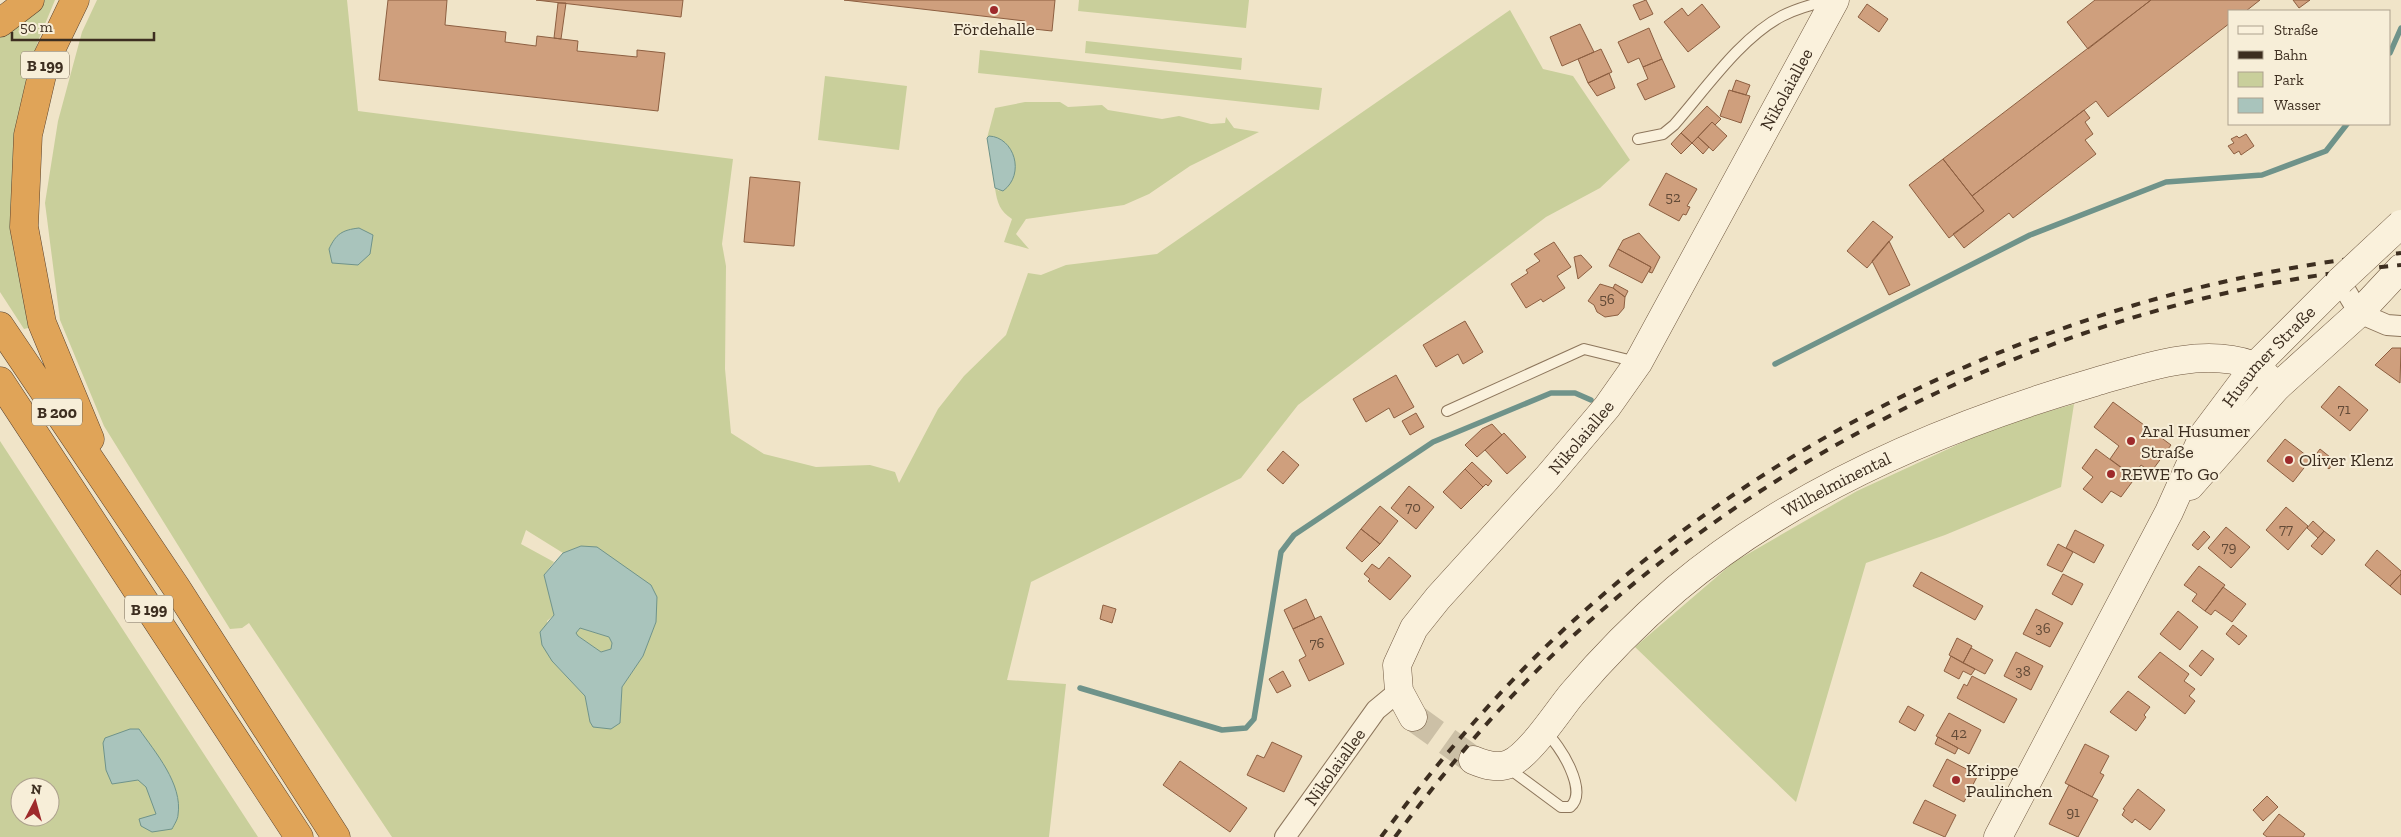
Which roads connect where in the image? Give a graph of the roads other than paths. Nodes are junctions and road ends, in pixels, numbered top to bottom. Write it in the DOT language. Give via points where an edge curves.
graph roads {
  1 [pos="30,0"];
  2 [pos="75,0"];
  3 [pos="1833,0"];
  4 [pos="0,23"];
  5 [pos="1638,139"];
  6 [pos="2401,224"];
  7 [pos="2401,277"];
  8 [pos="2340,281"];
  9 [pos="2359,312"];
  10 [pos="0,326"];
  11 [pos="2401,326"];
  12 [pos="1638,363"];
  13 [pos="2255,366"];
  14 [pos="0,381"];
  15 [pos="2277,387"];
  16 [pos="1447,411"];
  17 [pos="115,498"];
  18 [pos="2169,512"];
  19 [pos="1399,691"];
  20 [pos="1414,717"];
  21 [pos="1543,731"];
  22 [pos="1473,760"];
  23 [pos="1510,764"];
  24 [pos="299,837"];
  25 [pos="336,837"];
  26 [pos="1285,837"];
  27 [pos="1998,837"];
  1 -- 4 [label="highway"];
  2 -- 17 [label="highway, B 199" via="45,62 28,135 24,227 42,323"];
  3 -- 5 [label="lane, Nikolaiallee" via="1781,16 1737,52 1674,125 1663,134"];
  3 -- 12 [label="street, Nikolaiallee"];
  6 -- 8 [label="street, Husumer Straße, bridge"];
  7 -- 9 [label="street, Husumer Straße"];
  8 -- 9 [label="street"];
  8 -- 13 [label="street, Husumer Straße"];
  9 -- 11 [label="street" via="2387,325"];
  9 -- 15 [label="street, Husumer Straße"];
  10 -- 17 [label="highway, B 200"];
  12 -- 16 [label="lane" via="1584,349"];
  12 -- 19 [label="street, Nikolaiallee" via="1607,407 1547,478 1414,628 1397,665"];
  13 -- 15 [label="street"];
  13 -- 18 [label="street, Husumer Straße" via="2204,434"];
  13 -- 21 [label="street, Wilhelminental" via="2218,358 2180,360 2123,374 2060,392 1940,436 1851,477 1779,516 1676,590 1620,643"];
  14 -- 24 [label="highway, B 199"];
  15 -- 18 [label="street, Husumer Straße"];
  17 -- 25 [label="highway, B 199"];
  18 -- 27 [label="street, Husumer Straße"];
  19 -- 20 [label="street"];
  19 -- 26 [label="street, Nikolaiallee" via="1376,710"];
  21 -- 23 [label="street, Wilhelminental" via="1522,756"];
  21 -- 23 [label="lane" via="1556,741 1570,768 1577,795 1575,804 1561,807 1515,774"];
  22 -- 23 [label="street" via="1487,766"];
}
